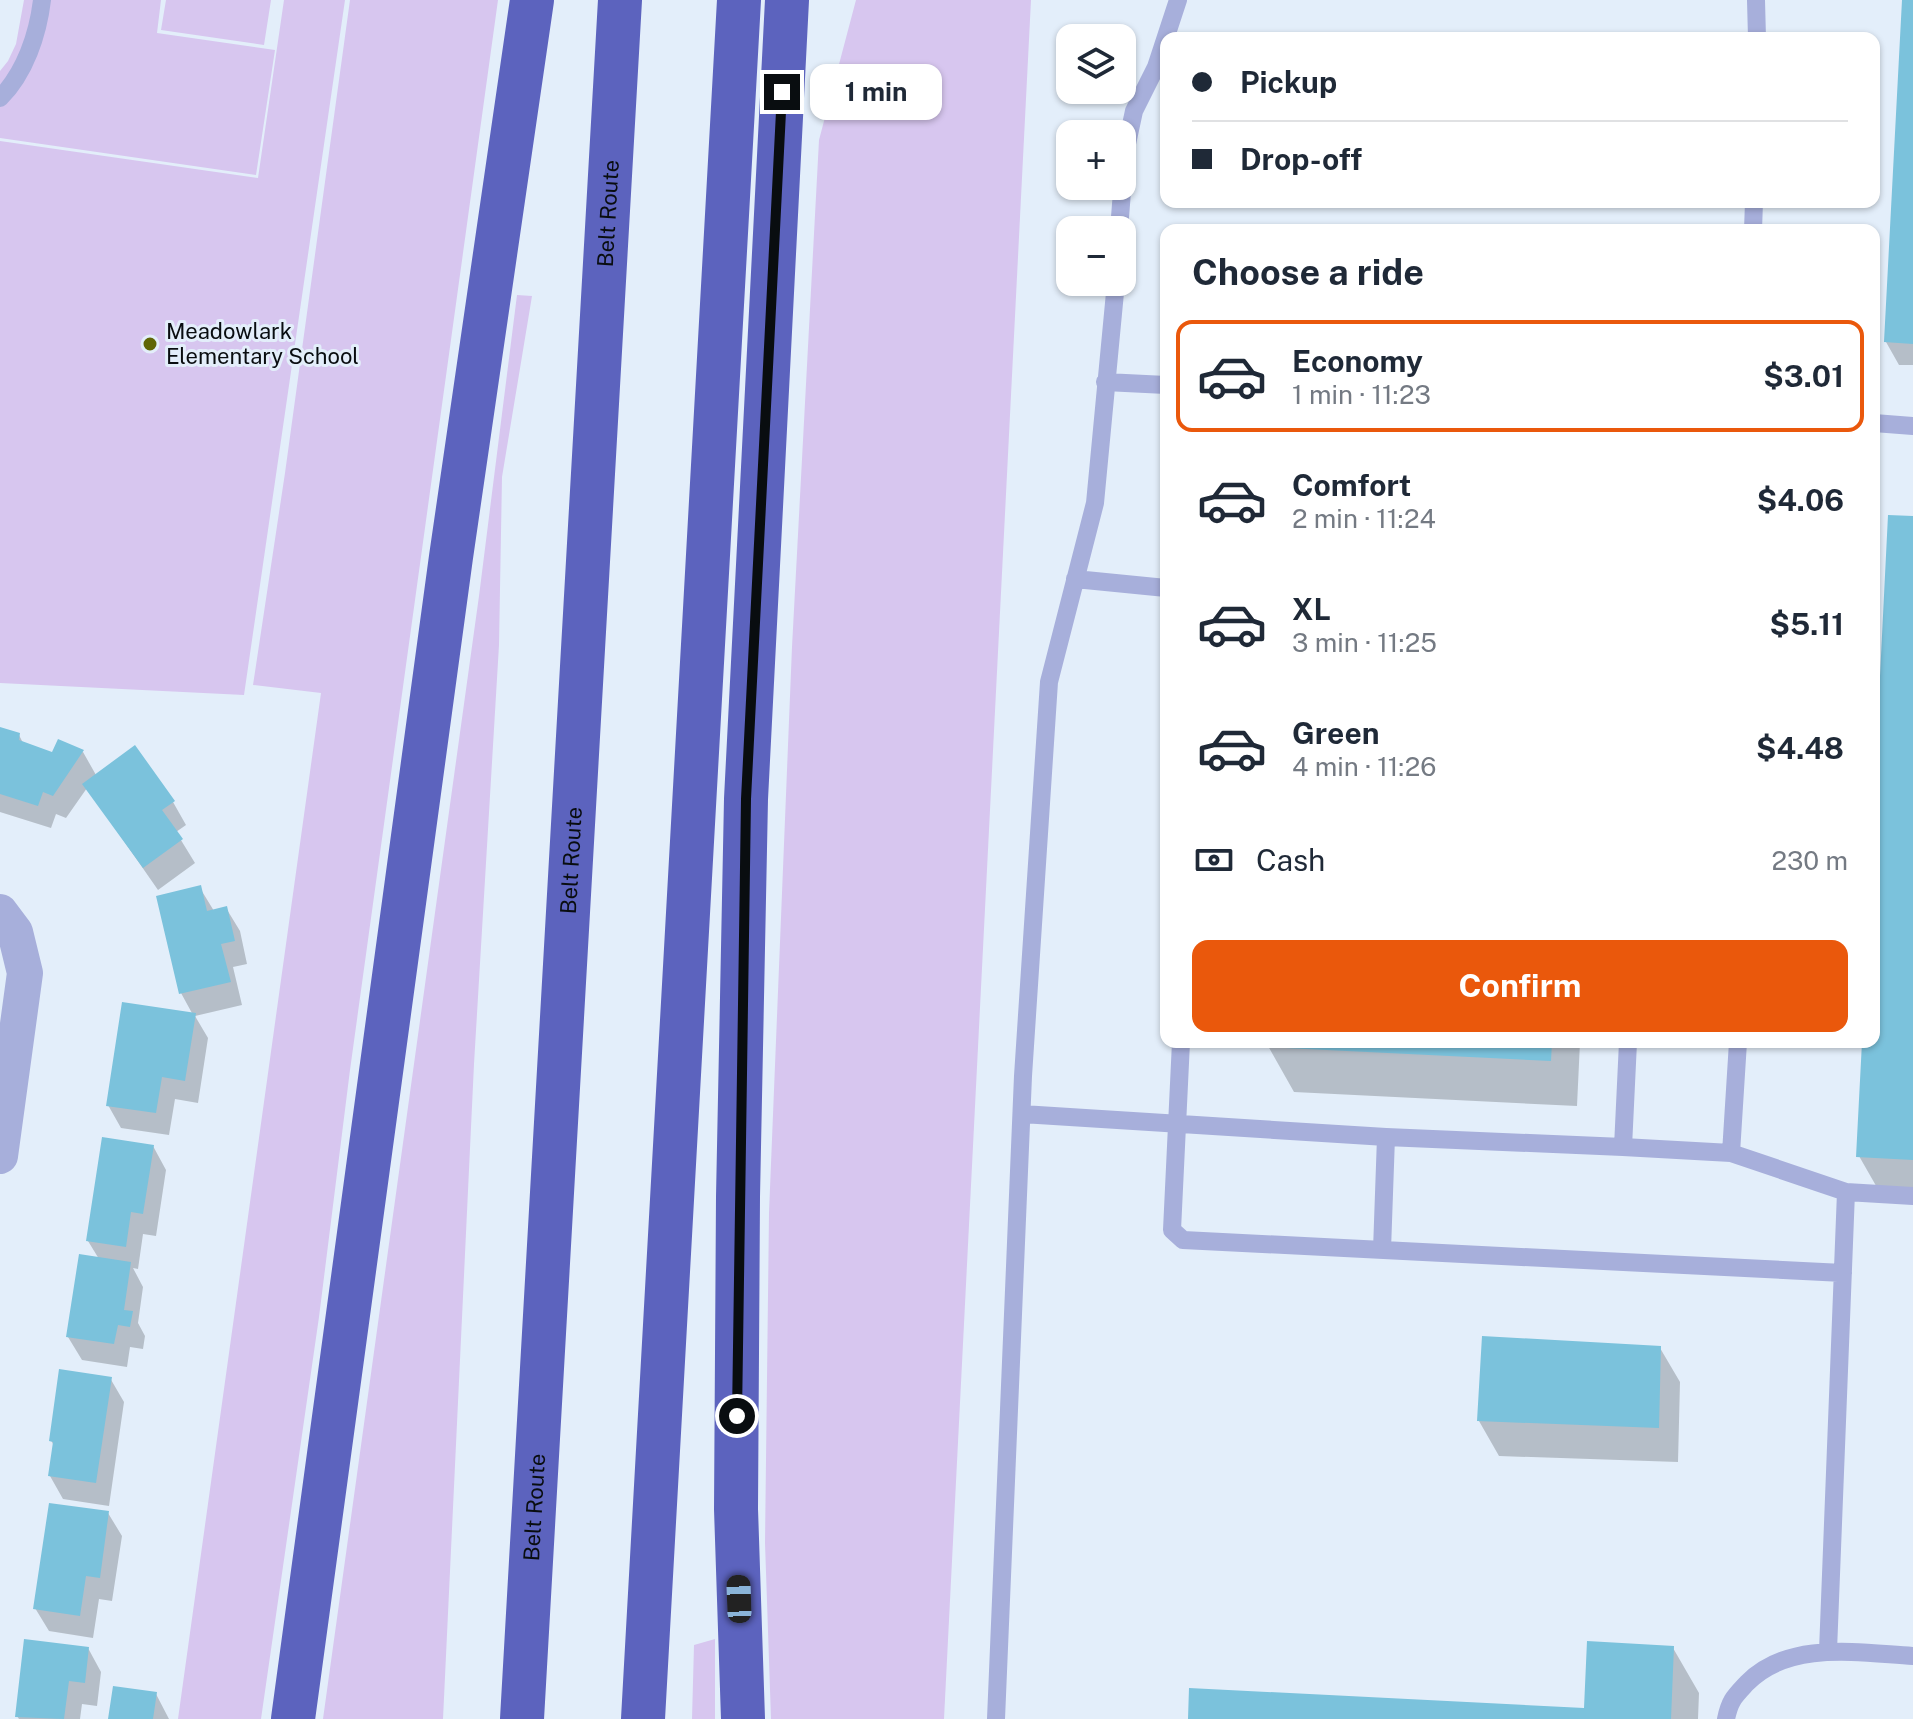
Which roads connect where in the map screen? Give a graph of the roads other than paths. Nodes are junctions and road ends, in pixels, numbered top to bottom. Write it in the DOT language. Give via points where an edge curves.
graph roads {
  1 [pos="42,0"];
  2 [pos="532,0"];
  3 [pos="620,0"];
  4 [pos="739,0"];
  5 [pos="787,0"];
  6 [pos="1178,0"];
  7 [pos="1756,0"];
  8 [pos="1167,32"];
  9 [pos="1757,32"];
  10 [pos="1160,55"];
  11 [pos="0,98"];
  12 [pos="1120,216"];
  13 [pos="1115,296"];
  14 [pos="1105,382"];
  15 [pos="1160,385"];
  16 [pos="1880,423"];
  17 [pos="1913,426"];
  18 [pos="1075,579"];
  19 [pos="1160,587"];
  20 [pos="8,922"];
  21 [pos="1181,1048"];
  22 [pos="1628,1048"];
  23 [pos="1738,1048"];
  24 [pos="1022,1114"];
  25 [pos="1177,1123"];
  26 [pos="1386,1137"];
  27 [pos="1623,1147"];
  28 [pos="1731,1153"];
  29 [pos="0,1156"];
  30 [pos="1846,1192"];
  31 [pos="1913,1196"];
  32 [pos="1382,1250"];
  33 [pos="1843,1273"];
  34 [pos="1828,1651"];
  35 [pos="1913,1656"];
  36 [pos="293,1719"];
  37 [pos="522,1719"];
  38 [pos="643,1719"];
  39 [pos="743,1719"];
  40 [pos="996,1719"];
  41 [pos="1726,1719"];
  1 -- 11 [label="lane" via="27,56"];
  2 -- 36 [label="highway"];
  3 -- 37 [label="highway, Belt Route"];
  4 -- 38 [label="highway"];
  5 -- 39 [label="highway" via="746,799 736,1509"];
  6 -- 8 [label="lane"];
  7 -- 9 [label="lane"];
  10 -- 12 [label="lane" via="1134,111"];
  13 -- 14 [label="lane"];
  14 -- 15 [label="lane"];
  14 -- 18 [label="lane" via="1095,503"];
  16 -- 17 [label="lane"];
  18 -- 19 [label="lane"];
  18 -- 24 [label="lane" via="1049,682"];
  20 -- 29 [label="street" via="25,973"];
  21 -- 25 [label="lane"];
  22 -- 27 [label="lane"];
  23 -- 28 [label="lane"];
  24 -- 25 [label="lane"];
  24 -- 40 [label="lane"];
  25 -- 26 [label="lane"];
  25 -- 32 [label="lane" via="1172,1230 1183,1240"];
  26 -- 27 [label="lane"];
  26 -- 32 [label="lane"];
  27 -- 28 [label="lane"];
  28 -- 30 [label="lane"];
  30 -- 31 [label="lane"];
  30 -- 33 [label="lane"];
  32 -- 33 [label="lane"];
  33 -- 34 [label="lane"];
  34 -- 35 [label="lane"];
  34 -- 41 [label="lane" via="1790,1657 1758,1672 1730,1701"];
}
